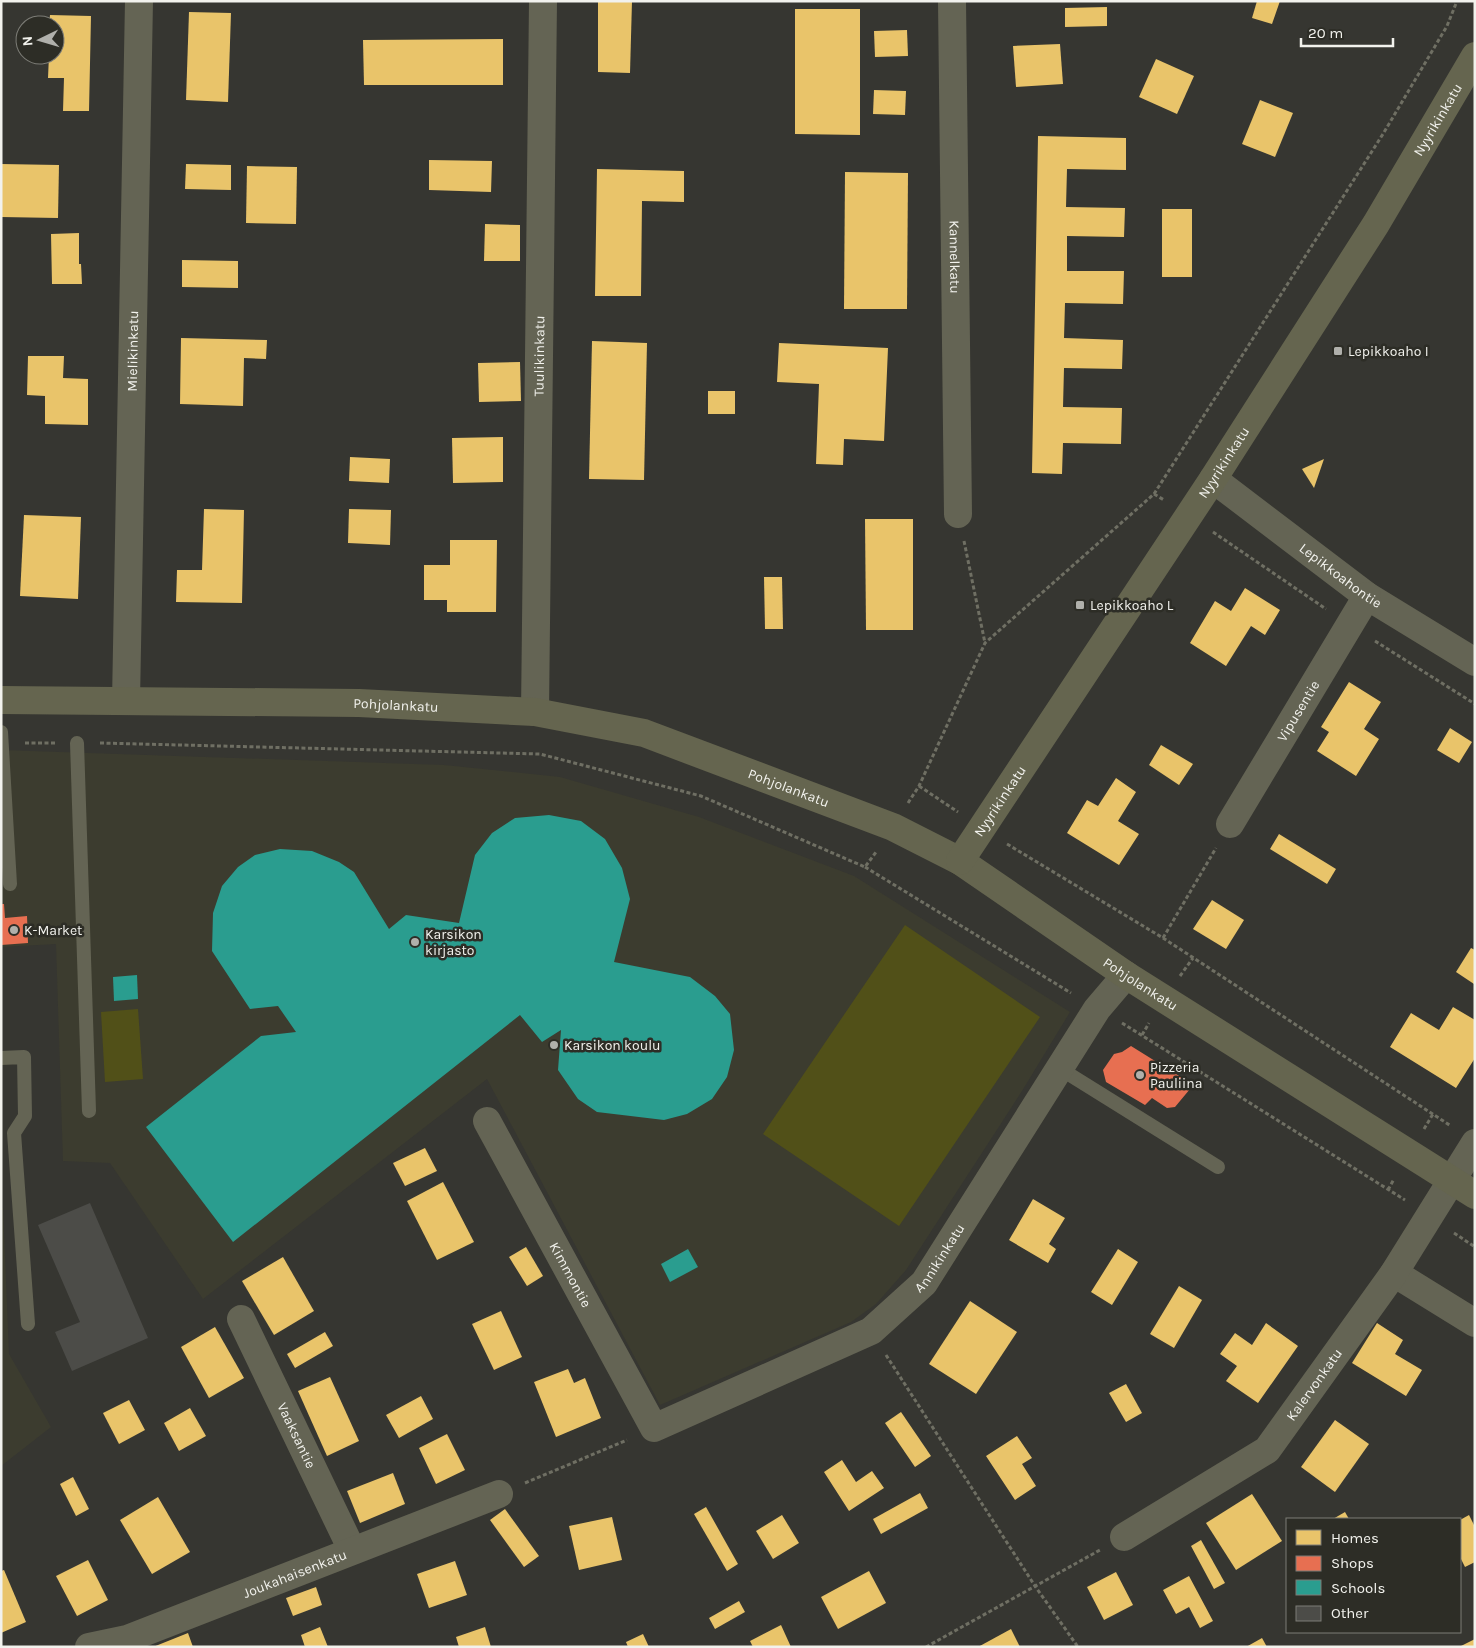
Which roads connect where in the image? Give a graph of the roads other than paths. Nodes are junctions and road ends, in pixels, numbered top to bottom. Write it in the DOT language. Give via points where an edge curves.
graph roads {
  1 [pos="139,1"];
  2 [pos="544,1"];
  3 [pos="952,1"];
  4 [pos="1475,56"];
  5 [pos="1213,479"];
  6 [pos="958,514"];
  7 [pos="1367,596"];
  8 [pos="1475,662"];
  9 [pos="1,700"];
  10 [pos="126,701"];
  11 [pos="535,712"];
  12 [pos="2,737"];
  13 [pos="77,743"];
  14 [pos="1230,824"];
  15 [pos="960,861"];
  16 [pos="10,884"];
  17 [pos="1126,975"];
  18 [pos="1,1058"];
  19 [pos="1059,1068"];
  20 [pos="89,1111"];
  21 [pos="487,1121"];
  22 [pos="1466,1137"];
  23 [pos="1218,1167"];
  24 [pos="1452,1180"];
  25 [pos="1475,1195"];
  26 [pos="1394,1273"];
  27 [pos="241,1320"];
  28 [pos="1475,1323"];
  29 [pos="28,1324"];
  30 [pos="654,1428"];
  31 [pos="499,1494"];
  32 [pos="1124,1537"];
  33 [pos="352,1550"];
  34 [pos="128,1643"];
  35 [pos="89,1647"];
  1 -- 10 [label="street, Mielikinkatu"];
  2 -- 11 [label="street, Tuulikinkatu"];
  3 -- 6 [label="street, Kannelkatu"];
  4 -- 5 [label="street, Nyyrikinkatu" via="1376,224"];
  5 -- 7 [label="street, Lepikkoahontie"];
  5 -- 15 [label="street, Nyyrikinkatu"];
  7 -- 8 [label="street, Lepikkoahontie"];
  7 -- 14 [label="street, Vipusentie"];
  9 -- 10 [label="street, Pohjolankatu"];
  10 -- 11 [label="street, Pohjolankatu" via="359,703"];
  11 -- 15 [label="street, Pohjolankatu" via="644,733 894,828"];
  12 -- 16 [label="lane"];
  13 -- 20 [label="lane"];
  15 -- 17 [label="street, Pohjolankatu"];
  17 -- 19 [label="street, Annikinkatu" via="1097,1009"];
  17 -- 24 [label="street, Pohjolankatu"];
  18 -- 29 [label="lane" via="24,1058 25,1116 14,1134"];
  19 -- 23 [label="lane"];
  19 -- 30 [label="street, Annikinkatu" via="924,1283 871,1331"];
  21 -- 30 [label="street, Kimmontie"];
  22 -- 24 [label="street, Kalervonkatu"];
  24 -- 25 [label="street, Pohjolankatu"];
  24 -- 26 [label="street, Kalervonkatu"];
  26 -- 28 [label="street"];
  26 -- 32 [label="street, Kalervonkatu" via="1267,1450"];
  27 -- 33 [label="street, Vaaksantie"];
  31 -- 33 [label="street, Joukahaisenkatu"];
  33 -- 34 [label="street, Joukahaisenkatu"];
  34 -- 35 [label="street, Joukahaisenkatu"];
}
